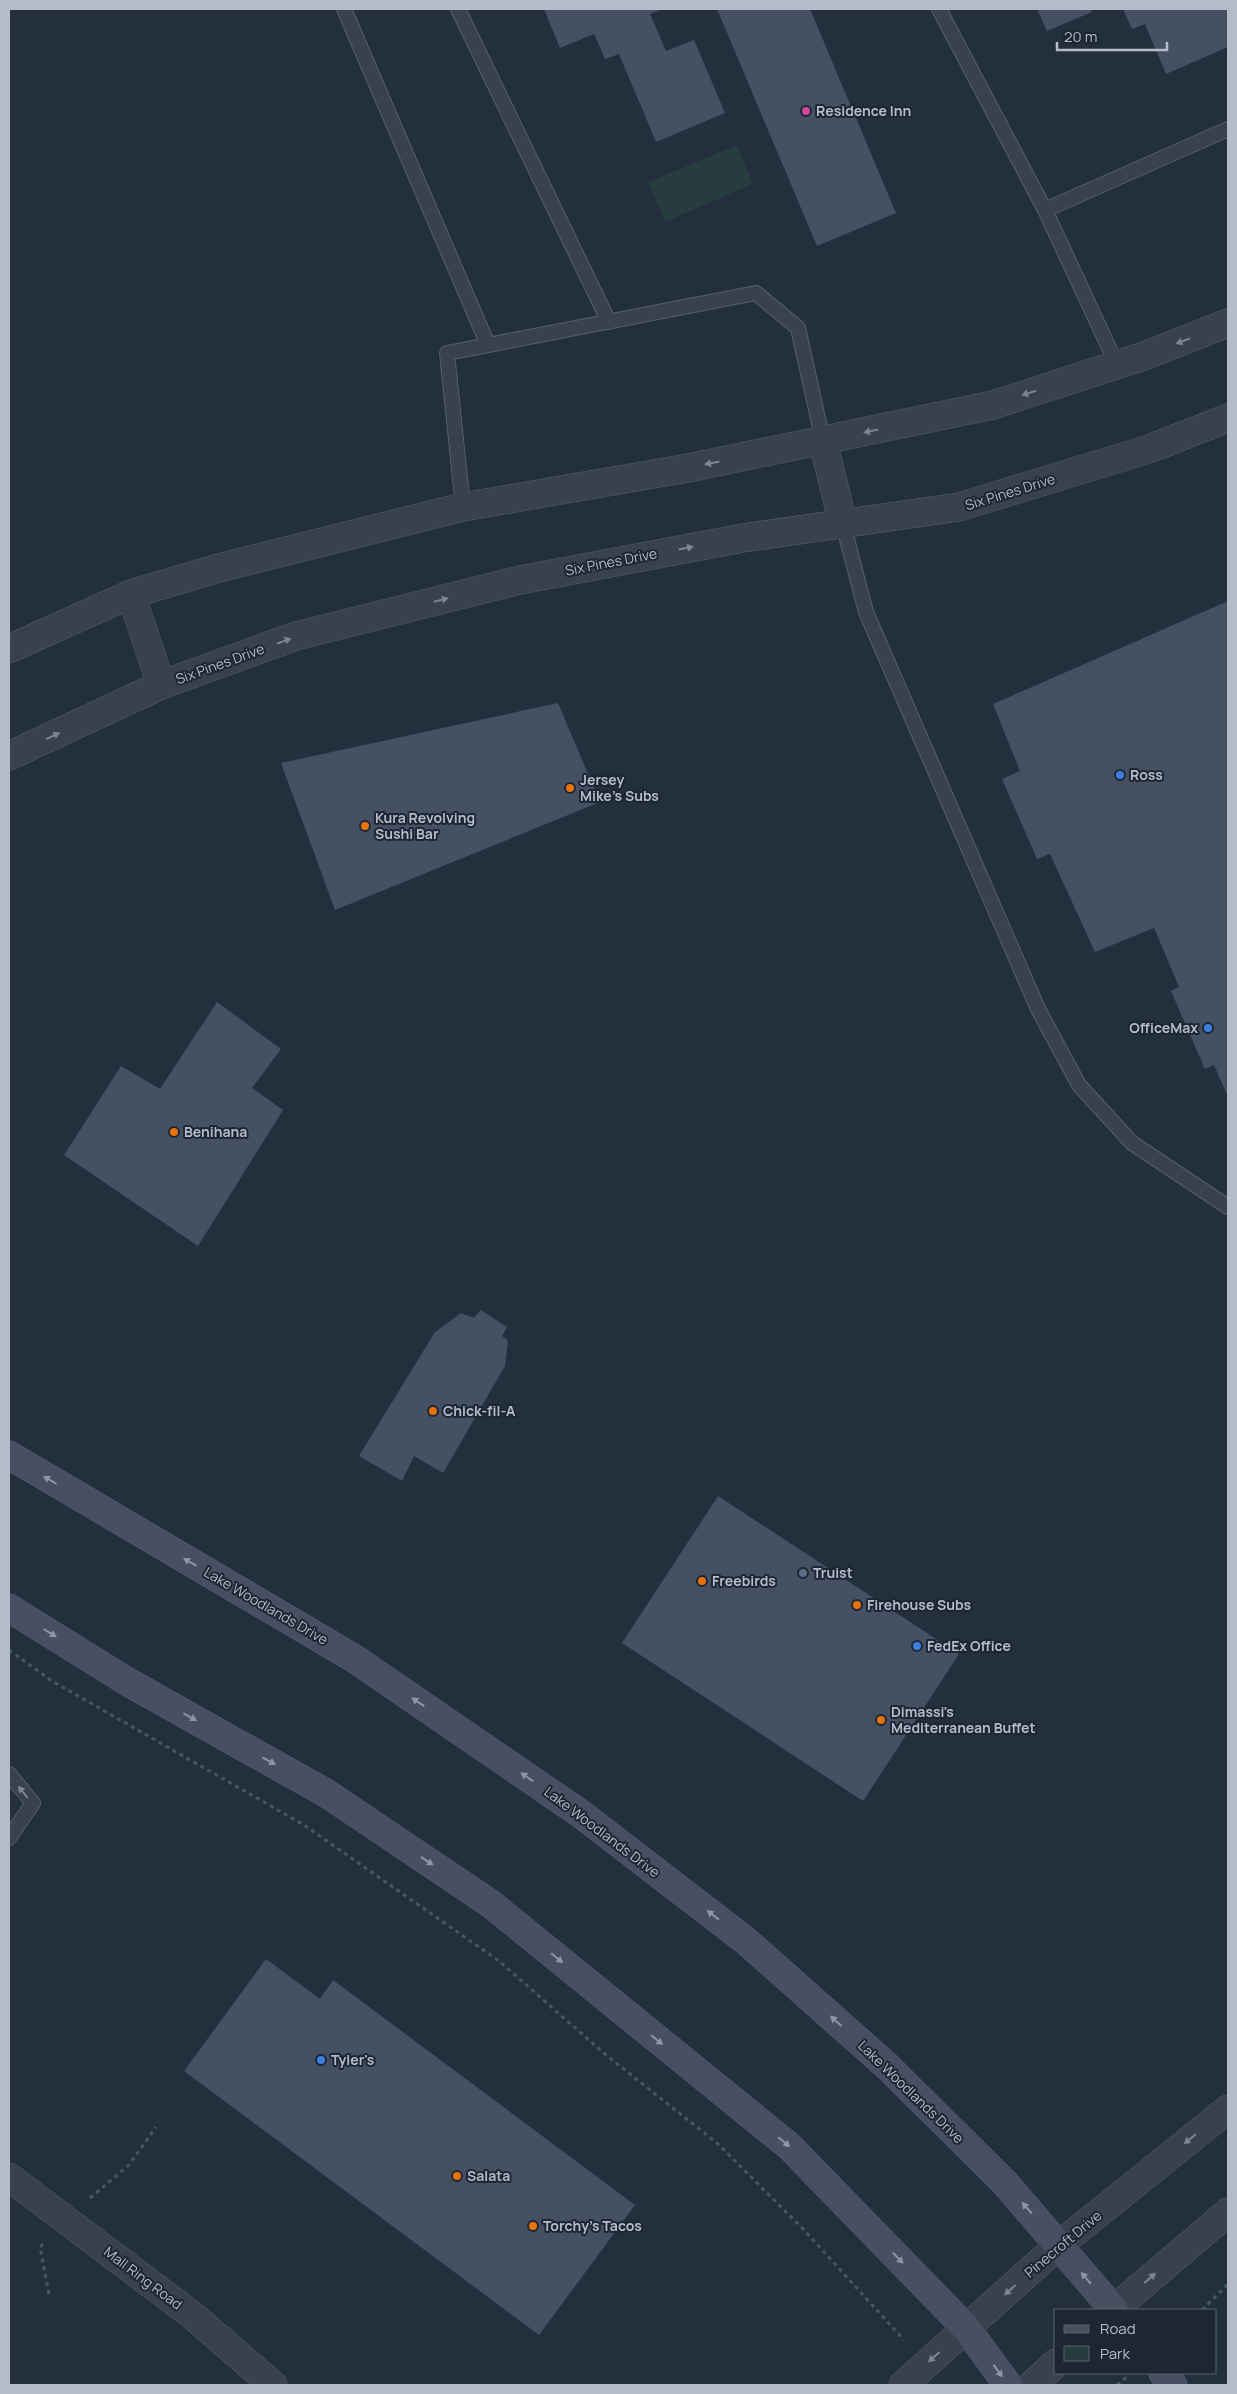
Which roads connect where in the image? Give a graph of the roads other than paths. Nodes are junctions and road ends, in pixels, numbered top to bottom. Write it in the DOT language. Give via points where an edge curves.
graph roads {
  1 [pos="344,9"];
  2 [pos="458,9"];
  3 [pos="939,9"];
  4 [pos="1228,129"];
  5 [pos="1045,210"];
  6 [pos="608,322"];
  7 [pos="1228,323"];
  8 [pos="488,345"];
  9 [pos="1117,365"];
  10 [pos="1228,418"];
  11 [pos="823,441"];
  12 [pos="463,507"];
  13 [pos="843,524"];
  14 [pos="131,594"];
  15 [pos="9,649"];
  16 [pos="161,685"];
  17 [pos="9,756"];
  18 [pos="1228,1207"];
  19 [pos="9,1455"];
  20 [pos="9,1608"];
  21 [pos="9,1774"];
  22 [pos="9,1838"];
  23 [pos="1228,2109"];
  24 [pos="9,2177"];
  25 [pos="1228,2212"];
  26 [pos="1059,2245"];
  27 [pos="1112,2309"];
  28 [pos="1114,2309"];
  29 [pos="966,2328"];
  30 [pos="1054,2366"];
  31 [pos="1164,2374"];
  32 [pos="273,2385"];
  33 [pos="903,2385"];
  34 [pos="1008,2385"];
  35 [pos="1032,2385"];
  36 [pos="1173,2385"];
  1 -- 8 [label="lane"];
  2 -- 6 [label="lane"];
  3 -- 5 [label="lane"];
  4 -- 5 [label="lane"];
  5 -- 9 [label="lane"];
  6 -- 8 [label="lane"];
  6 -- 11 [label="lane" via="756,293 798,328"];
  7 -- 9 [label="street, one-way"];
  8 -- 12 [label="lane" via="448,353"];
  9 -- 11 [label="street, one-way" via="993,405"];
  10 -- 13 [label="street, Six Pines Drive" via="1148,449 959,507"];
  11 -- 12 [label="street, one-way"];
  11 -- 13 [label="street"];
  12 -- 14 [label="street" via="218,568"];
  16 -- 13 [label="street, Six Pines Drive, one-way" via="296,636 520,580 742,538"];
  13 -- 18 [label="lane" via="866,612 1038,1009 1079,1084 1132,1142"];
  14 -- 15 [label="street"];
  14 -- 16 [label="street"];
  17 -- 16 [label="street, Six Pines Drive, one-way"];
  26 -- 19 [label="main road, Lake Woodlands Drive, one-way" via="1005,2183 887,2066 746,1941 581,1814 355,1659"];
  20 -- 29 [label="main road, one-way" via="128,1682 326,1793 491,1904 789,2146"];
  22 -- 21 [label="lane, one-way" via="33,1803"];
  23 -- 26 [label="street, Pinecroft Drive, one-way"];
  24 -- 32 [label="street, Mall Ring Road" via="192,2314"];
  28 -- 25 [label="street, one-way"];
  27 -- 26 [label="main road, Lake Woodlands Drive, one-way"];
  26 -- 29 [label="street, Pinecroft Drive, one-way"];
  29 -- 33 [label="street, Pinecroft Drive, one-way"];
  29 -- 34 [label="main road, one-way"];
  30 -- 35 [label="street"];
  31 -- 36 [label="main road"];
}
